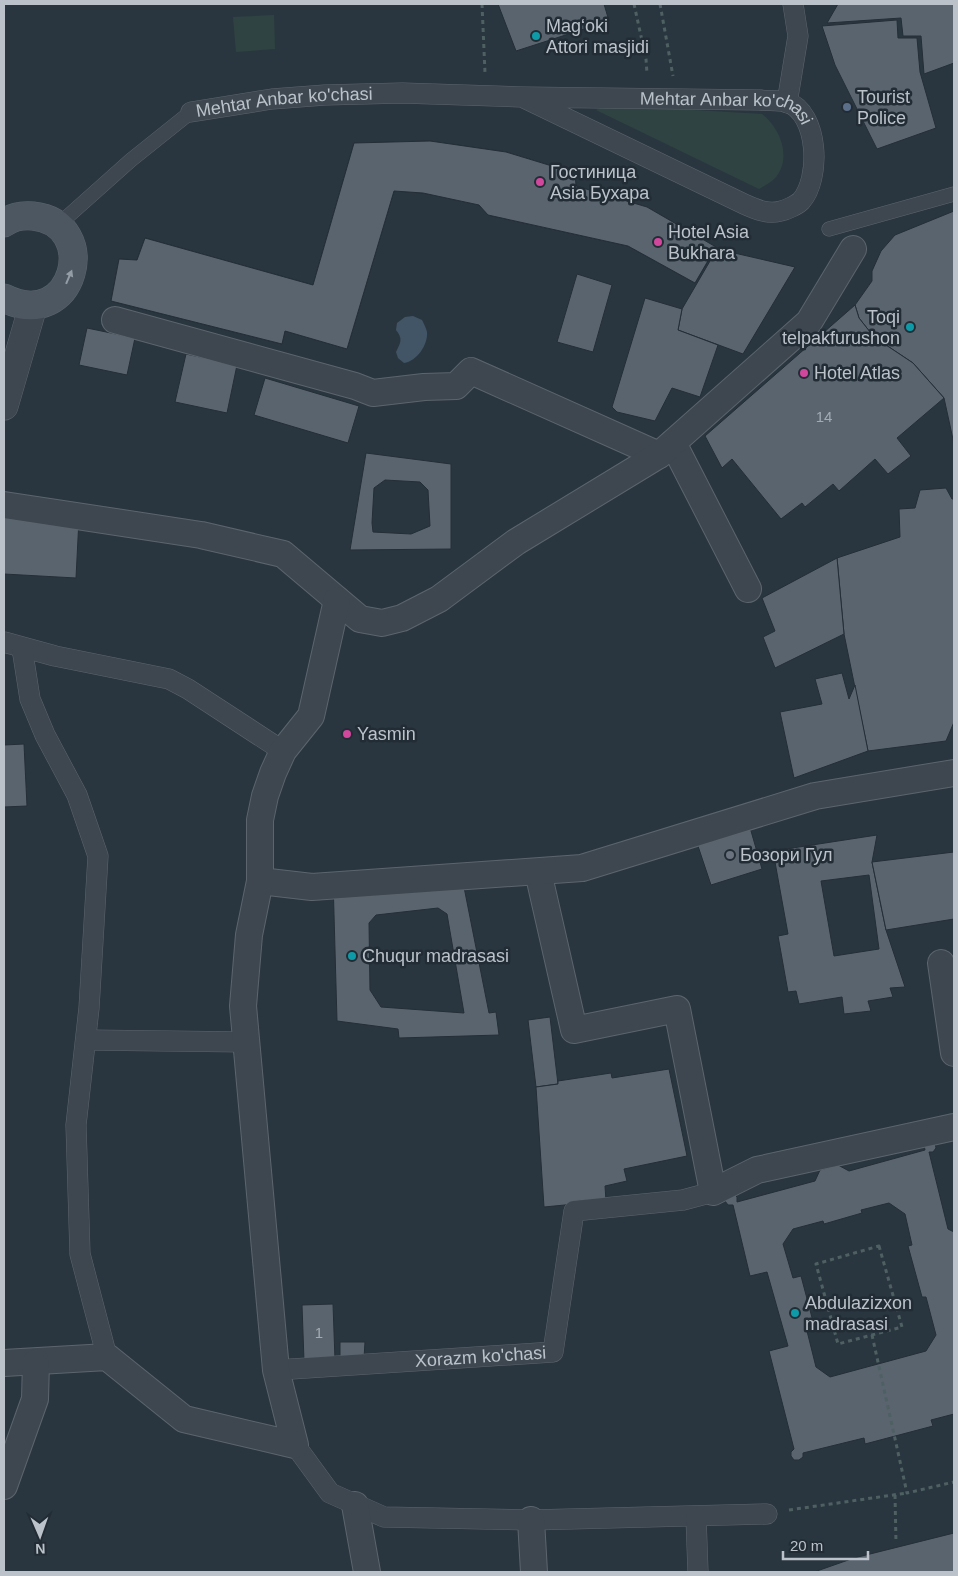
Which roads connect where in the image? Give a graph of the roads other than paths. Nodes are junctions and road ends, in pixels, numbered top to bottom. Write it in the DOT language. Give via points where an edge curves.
graph roads {
  1 [pos="793,4"];
  2 [pos="522,97"];
  3 [pos="787,102"];
  4 [pos="191,112"];
  5 [pos="954,194"];
  6 [pos="4,223"];
  7 [pos="57,226"];
  8 [pos="829,229"];
  9 [pos="853,249"];
  10 [pos="4,298"];
  11 [pos="33,306"];
  12 [pos="115,320"];
  13 [pos="4,406"];
  14 [pos="666,449"];
  15 [pos="4,504"];
  16 [pos="748,589"];
  17 [pos="337,600"];
  18 [pos="13,645"];
  19 [pos="283,751"];
  20 [pos="954,773"];
  21 [pos="538,872"];
  22 [pos="260,881"];
  23 [pos="941,963"];
  24 [pos="86,1040"];
  25 [pos="247,1042"];
  26 [pos="954,1053"];
  27 [pos="954,1127"];
  28 [pos="713,1192"];
  29 [pos="107,1357"];
  30 [pos="36,1362"];
  31 [pos="4,1363"];
  32 [pos="276,1370"];
  33 [pos="294,1445"];
  34 [pos="4,1486"];
  35 [pos="355,1505"];
  36 [pos="767,1514"];
  37 [pos="696,1517"];
  38 [pos="531,1520"];
  39 [pos="367,1572"];
  40 [pos="534,1572"];
  41 [pos="698,1572"];
  1 -- 3 [label="street" via="798,36"];
  2 -- 3 [label="street, Mehtar Anbar ko'chasi"];
  2 -- 3 [label="street, Mehtar Anbar ko'chasi" via="744,204 762,211 780,212 801,201 811,182 814,151 811,134 798,110"];
  2 -- 4 [label="street, Mehtar Anbar ko'chasi" via="402,93 325,95 272,99"];
  4 -- 7 [label="lane, Mehtar Anbar ko'chasi"];
  5 -- 8 [label="lane"];
  6 -- 7 [label="main road" via="24,215 41,217"];
  11 -- 7 [label="main road, one-way" via="50,301 64,290 72,274 74,256 69,239"];
  9 -- 14 [label="street" via="809,322"];
  10 -- 11 [label="main road" via="15,304"];
  11 -- 13 [label="street"];
  12 -- 14 [label="street" via="373,393 456,386 471,371"];
  14 -- 16 [label="street"];
  14 -- 17 [label="street" via="516,542 439,599 402,618 382,623 360,619"];
  15 -- 17 [label="street" via="201,535 283,554"];
  17 -- 19 [label="street" via="311,716"];
  18 -- 19 [label="street" via="169,679"];
  18 -- 24 [label="street" via="30,699 77,795 98,856"];
  19 -- 22 [label="street" via="273,773 260,820"];
  20 -- 21 [label="street" via="815,796 582,868"];
  21 -- 22 [label="street" via="312,887"];
  21 -- 28 [label="street" via="574,1030 677,1009"];
  22 -- 25 [label="street" via="249,935 243,1006"];
  23 -- 26 [label="street"];
  24 -- 25 [label="street"];
  24 -- 29 [label="street" via="76,1125 80,1254"];
  25 -- 32 [label="street"];
  27 -- 28 [label="street" via="757,1170"];
  28 -- 32 [label="street, Xorazm ko'chasi" via="683,1200 574,1211 552,1352"];
  29 -- 30 [label="street"];
  29 -- 33 [label="street" via="184,1419"];
  30 -- 31 [label="street"];
  30 -- 34 [label="street" via="35,1399"];
  32 -- 33 [label="street"];
  33 -- 35 [label="street" via="330,1493"];
  35 -- 38 [label="street" via="384,1517"];
  35 -- 39 [label="street"];
  36 -- 37 [label="street"];
  37 -- 38 [label="street"];
  37 -- 41 [label="street"];
  38 -- 40 [label="street"];
}
